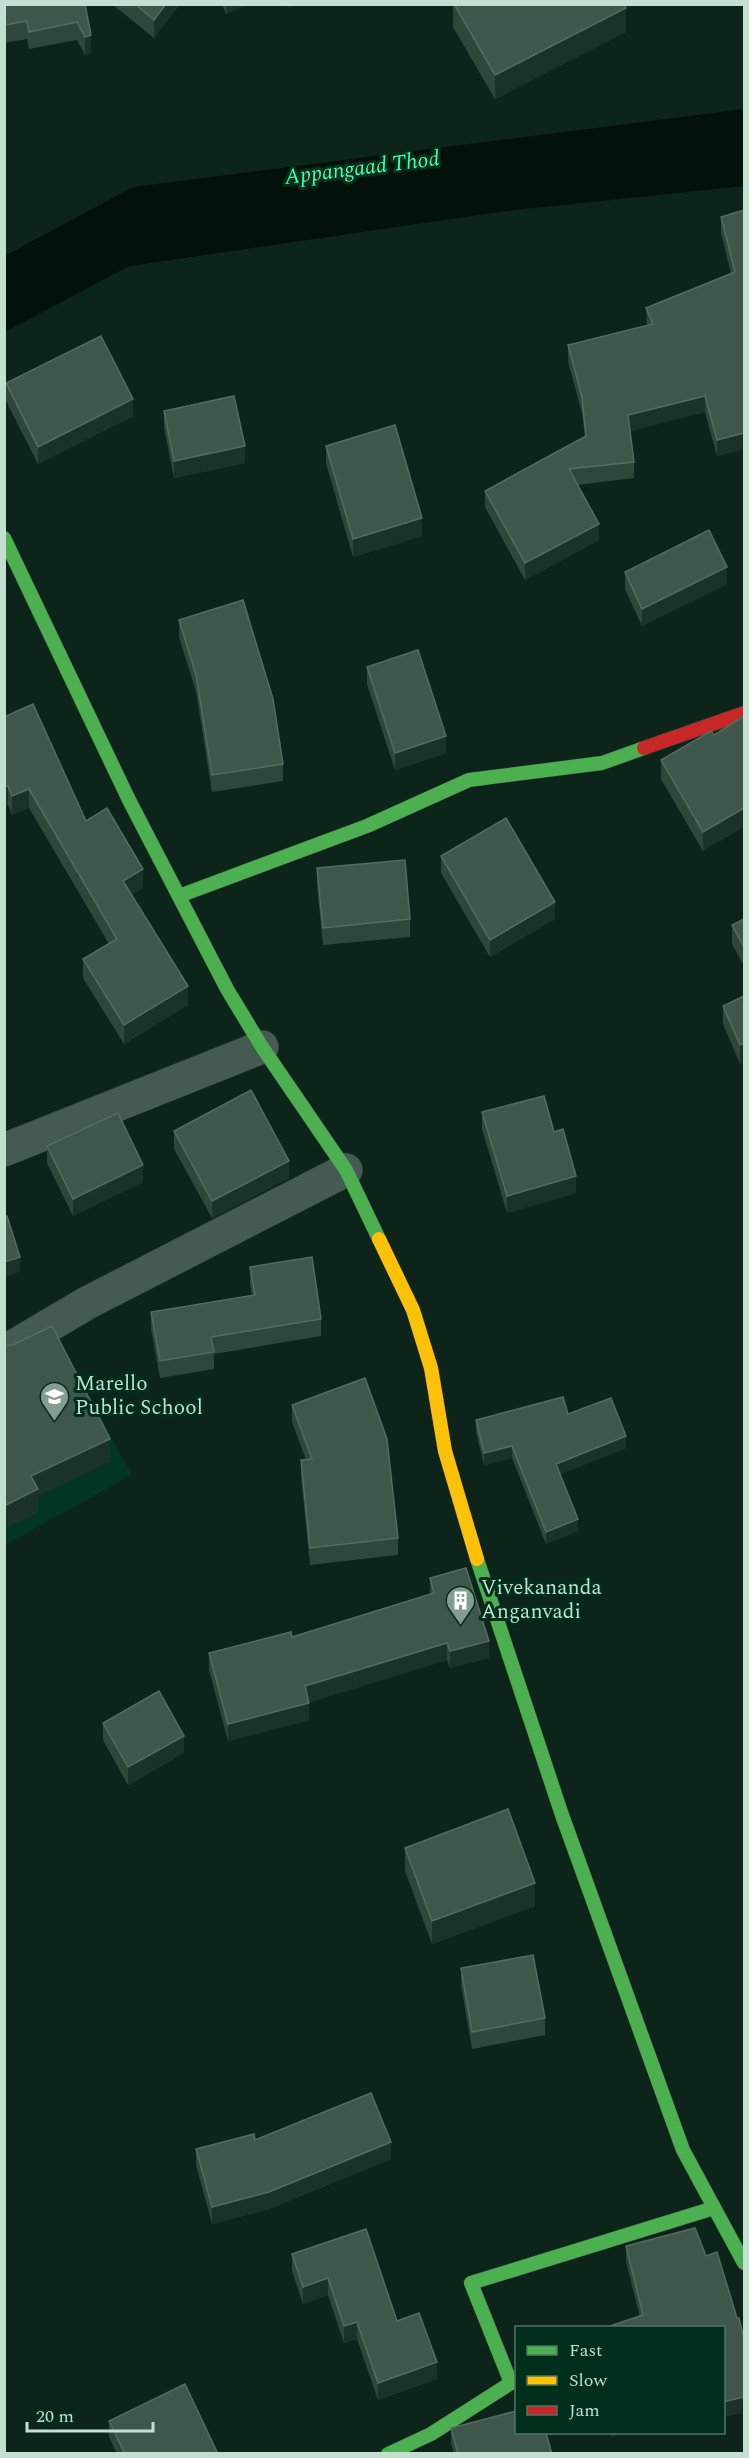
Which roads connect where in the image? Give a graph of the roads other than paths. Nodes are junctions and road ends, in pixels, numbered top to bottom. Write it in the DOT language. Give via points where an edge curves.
graph roads {
  1 [pos="4,538"];
  2 [pos="744,713"];
  3 [pos="178,896"];
  4 [pos="262,1047"];
  5 [pos="4,1150"];
  6 [pos="345,1170"];
  7 [pos="4,1352"];
  8 [pos="714,2208"];
  9 [pos="744,2263"];
  10 [pos="434,2444"];
  11 [pos="388,2454"];
  1 -- 3 [label="main road"];
  2 -- 3 [label="main road" via="602,763 469,780 367,826"];
  3 -- 4 [label="main road"];
  4 -- 5 [label="street"];
  4 -- 6 [label="main road"];
  6 -- 7 [label="street" via="87,1303"];
  6 -- 8 [label="main road" via="412,1310 431,1368 445,1451 562,1815 683,2150"];
  8 -- 9 [label="main road"];
  8 -- 10 [label="main road" via="471,2283 511,2383"];
  10 -- 11 [label="main road"];
}
